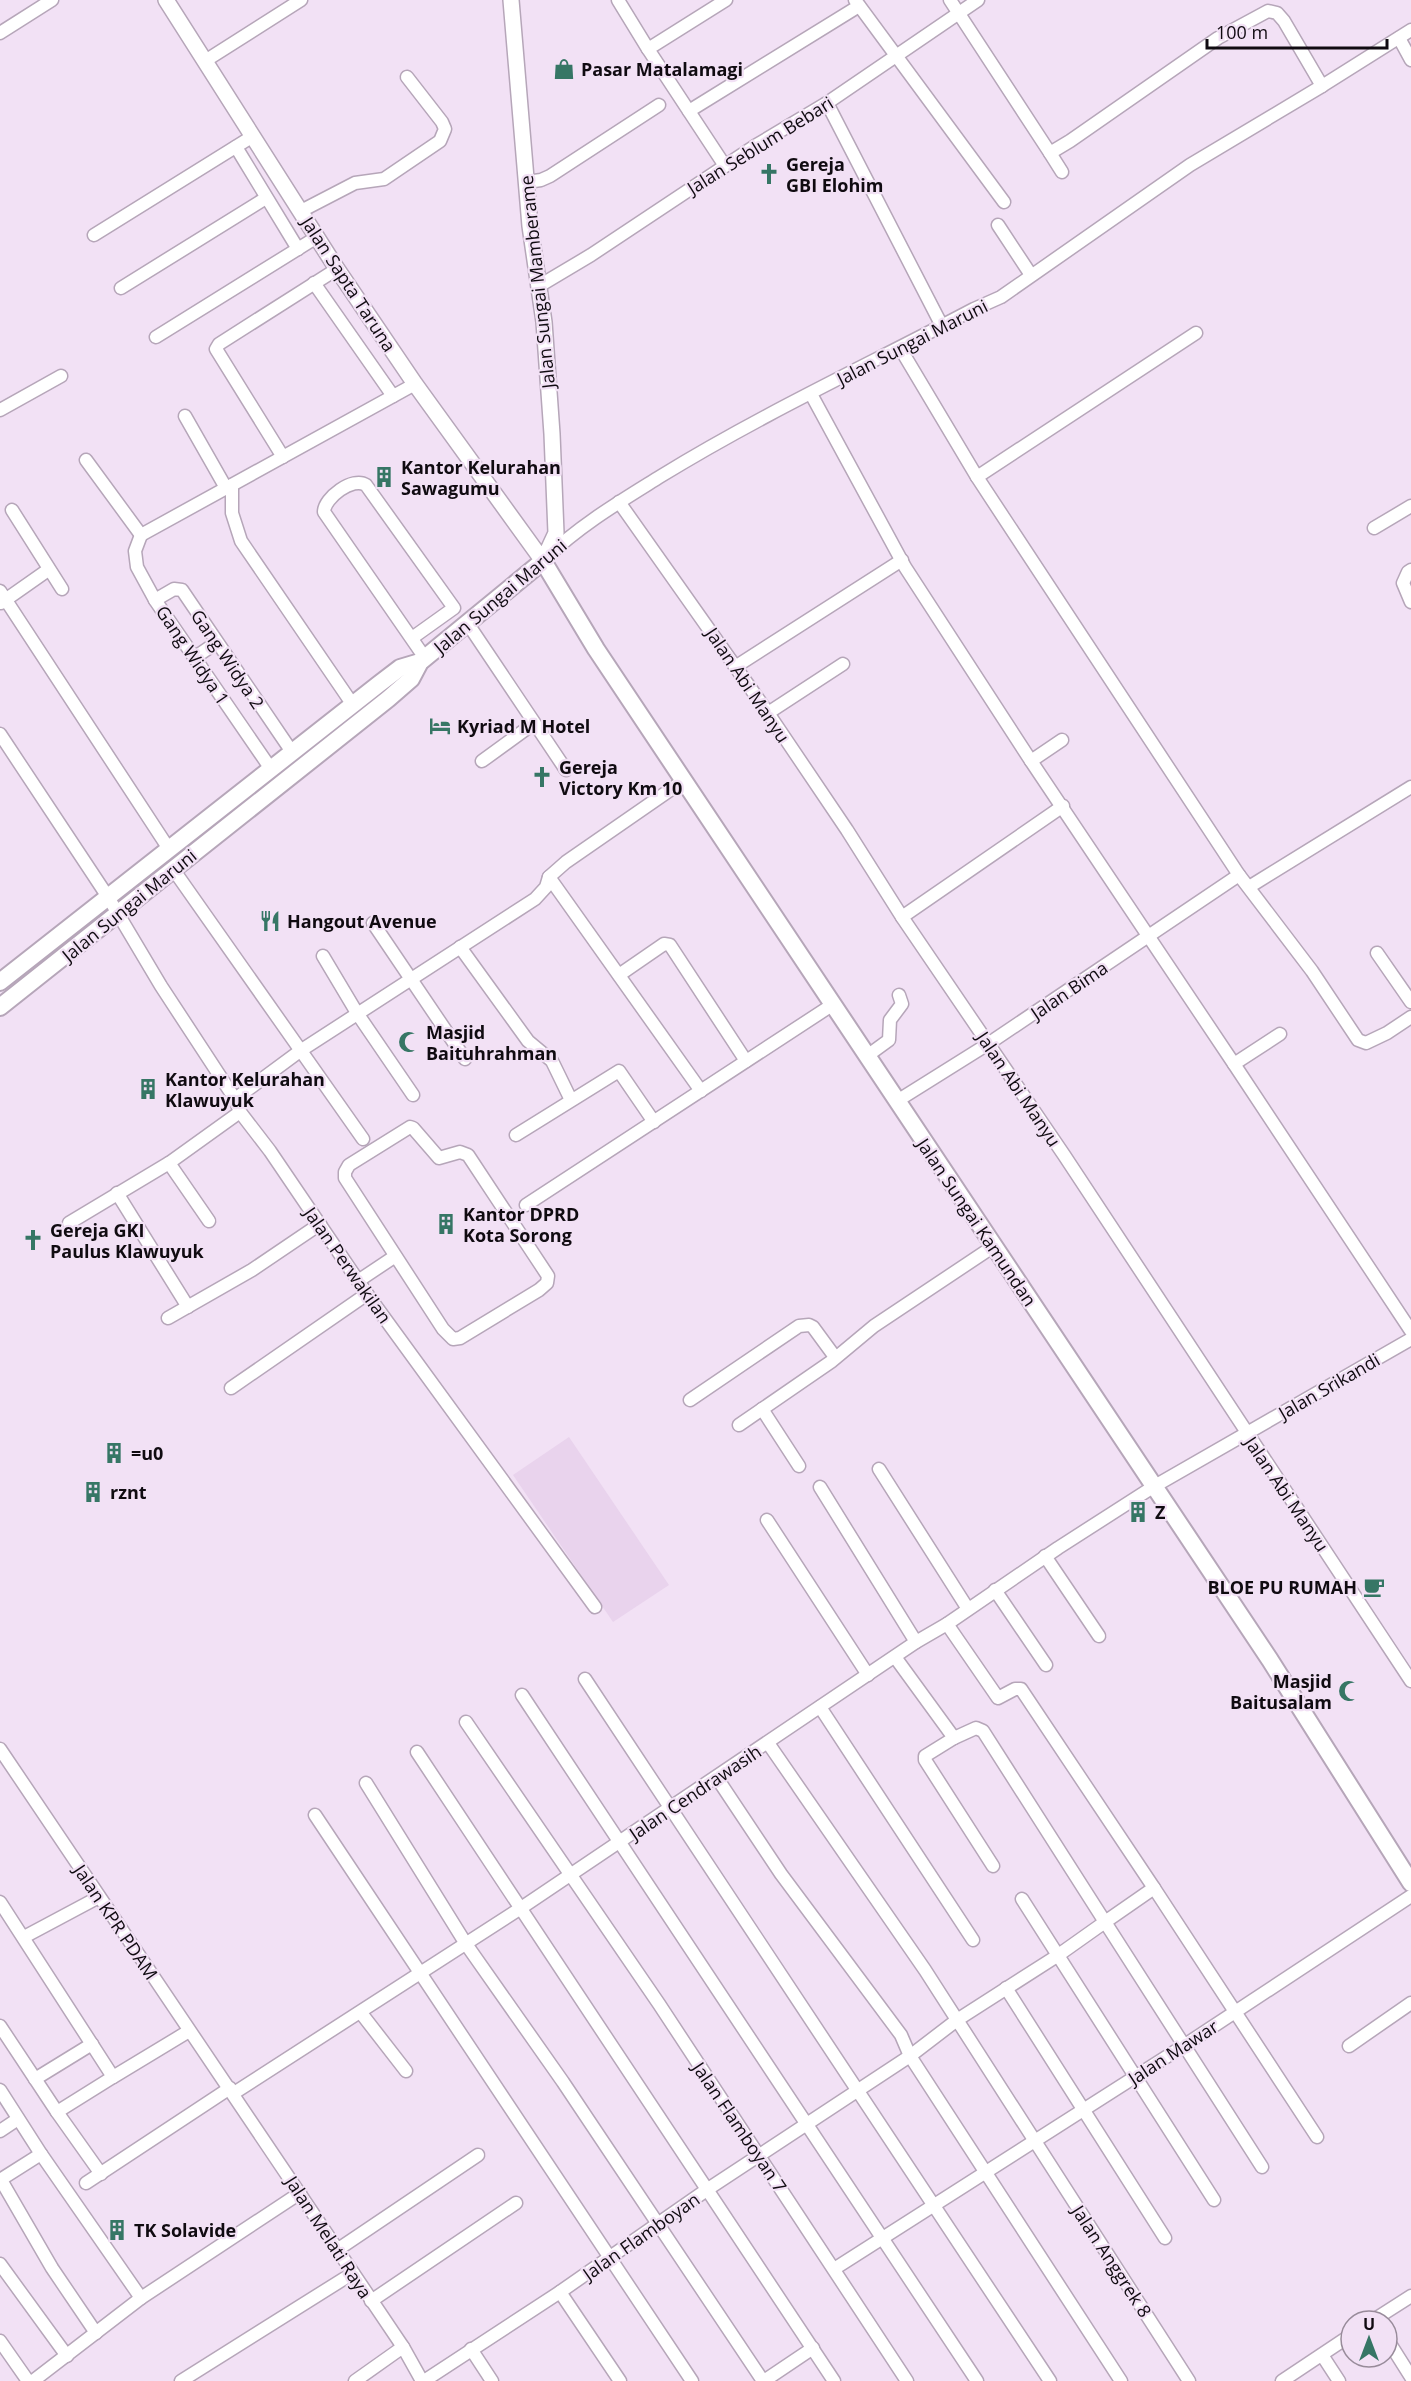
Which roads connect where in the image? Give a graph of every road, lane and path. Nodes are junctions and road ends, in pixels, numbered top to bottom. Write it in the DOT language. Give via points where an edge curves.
graph roads {
  1 [pos="52,0"];
  2 [pos="166,0"];
  3 [pos="301,0"];
  4 [pos="511,0"];
  5 [pos="618,0"];
  6 [pos="726,0"];
  7 [pos="950,0"];
  8 [pos="978,0"];
  9 [pos="857,3"];
  10 [pos="959,13"];
  11 [pos="1411,30"];
  12 [pos="0,33"];
  13 [pos="1399,38"];
  14 [pos="648,49"];
  15 [pos="897,56"];
  16 [pos="1411,60"];
  17 [pos="205,61"];
  18 [pos="407,77"];
  19 [pos="1322,86"];
  20 [pos="827,103"];
  21 [pos="659,105"];
  22 [pos="689,111"];
  23 [pos="253,136"];
  24 [pos="236,147"];
  25 [pos="1050,153"];
  26 [pos="725,166"];
  27 [pos="1062,172"];
  28 [pos="527,182"];
  29 [pos="266,198"];
  30 [pos="1004,202"];
  31 [pos="301,211"];
  32 [pos="998,225"];
  33 [pos="94,235"];
  34 [pos="317,237"];
  35 [pos="298,249"];
  36 [pos="337,268"];
  37 [pos="1031,275"];
  38 [pos="314,283"];
  39 [pos="539,286"];
  40 [pos="121,288"];
  41 [pos="942,326"];
  42 [pos="1196,333"];
  43 [pos="156,337"];
  44 [pos="900,348"];
  45 [pos="61,376"];
  46 [pos="415,384"];
  47 [pos="811,394"];
  48 [pos="393,396"];
  49 [pos="0,410"];
  50 [pos="185,416"];
  51 [pos="283,457"];
  52 [pos="86,460"];
  53 [pos="977,477"];
  54 [pos="229,487"];
  55 [pos="620,502"];
  56 [pos="1411,506"];
  57 [pos="12,510"];
  58 [pos="1374,528"];
  59 [pos="141,535"];
  60 [pos="902,560"];
  61 [pos="543,561"];
  62 [pos="48,570"];
  63 [pos="1411,570"];
  64 [pos="62,589"];
  65 [pos="2,598"];
  66 [pos="155,600"];
  67 [pos="1411,602"];
  68 [pos="468,624"];
  69 [pos="412,639"];
  70 [pos="216,643"];
  71 [pos="194,658"];
  72 [pos="423,660"];
  73 [pos="843,664"];
  74 [pos="735,667"];
  75 [pos="353,705"];
  76 [pos="768,713"];
  77 [pos="533,724"];
  78 [pos="0,734"];
  79 [pos="1062,740"];
  80 [pos="292,752"];
  81 [pos="482,761"];
  82 [pos="1031,761"];
  83 [pos="271,769"];
  84 [pos="566,770"];
  85 [pos="683,781"];
  86 [pos="1411,787"];
  87 [pos="1063,806"];
  88 [pos="169,849"];
  89 [pos="173,869"];
  90 [pos="1239,875"];
  91 [pos="549,877"];
  92 [pos="1249,887"];
  93 [pos="108,897"];
  94 [pos="117,913"];
  95 [pos="902,917"];
  96 [pos="373,923"];
  97 [pos="1148,937"];
  98 [pos="460,947"];
  99 [pos="1377,953"];
  100 [pos="323,956"];
  101 [pos="619,975"];
  102 [pos="411,981"];
  103 [pos="0,982"];
  104 [pos="899,995"];
  105 [pos="1411,1002"];
  106 [pos="832,1005"];
  107 [pos="0,1007"];
  108 [pos="357,1013"];
  109 [pos="1411,1017"];
  110 [pos="1280,1034"];
  111 [pos="988,1044"];
  112 [pos="300,1051"];
  113 [pos="867,1056"];
  114 [pos="465,1059"];
  115 [pos="746,1061"];
  116 [pos="1234,1064"];
  117 [pos="701,1091"];
  118 [pos="413,1095"];
  119 [pos="235,1099"];
  120 [pos="571,1100"];
  121 [pos="897,1101"];
  122 [pos="240,1112"];
  123 [pos="654,1122"];
  124 [pos="516,1135"];
  125 [pos="363,1139"];
  126 [pos="169,1163"];
  127 [pos="117,1193"];
  128 [pos="526,1205"];
  129 [pos="209,1221"];
  130 [pos="69,1223"];
  131 [pos="320,1224"];
  132 [pos="994,1246"];
  133 [pos="394,1257"];
  134 [pos="358,1281"];
  135 [pos="367,1294"];
  136 [pos="188,1307"];
  137 [pos="168,1318"];
  138 [pos="1411,1331"];
  139 [pos="1411,1339"];
  140 [pos="835,1358"];
  141 [pos="231,1388"];
  142 [pos="690,1400"];
  143 [pos="762,1409"];
  144 [pos="739,1425"];
  145 [pos="1247,1434"];
  146 [pos="799,1466"];
  147 [pos="879,1469"];
  148 [pos="820,1487"];
  149 [pos="1154,1487"];
  150 [pos="767,1520"];
  151 [pos="1045,1557"];
  152 [pos="995,1590"];
  153 [pos="595,1607"];
  154 [pos="968,1609"];
  155 [pos="947,1624"];
  156 [pos="1099,1636"];
  157 [pos="916,1642"];
  158 [pos="895,1657"];
  159 [pos="1046,1665"];
  160 [pos="868,1675"];
  161 [pos="585,1679"];
  162 [pos="1411,1681"];
  163 [pos="522,1695"];
  164 [pos="820,1707"];
  165 [pos="466,1722"];
  166 [pos="954,1738"];
  167 [pos="768,1743"];
  168 [pos="0,1749"];
  169 [pos="417,1752"];
  170 [pos="717,1778"];
  171 [pos="366,1783"];
  172 [pos="669,1809"];
  173 [pos="315,1815"];
  174 [pos="619,1843"];
  175 [pos="993,1866"];
  176 [pos="570,1874"];
  177 [pos="1410,1879"];
  178 [pos="1154,1888"];
  179 [pos="1411,1896"];
  180 [pos="99,1897"];
  181 [pos="1022,1899"];
  182 [pos="0,1902"];
  183 [pos="521,1908"];
  184 [pos="1105,1922"];
  185 [pos="24,1937"];
  186 [pos="973,1940"];
  187 [pos="466,1944"];
  188 [pos="1057,1956"];
  189 [pos="420,1974"];
  190 [pos="1006,1988"];
  191 [pos="1411,2003"];
  192 [pos="1236,2011"];
  193 [pos="361,2013"];
  194 [pos="957,2020"];
  195 [pos="0,2026"];
  196 [pos="189,2031"];
  197 [pos="92,2044"];
  198 [pos="1185,2044"];
  199 [pos="1349,2046"];
  200 [pos="910,2055"];
  201 [pos="406,2072"];
  202 [pos="1136,2076"];
  203 [pos="113,2077"];
  204 [pos="35,2079"];
  205 [pos="0,2091"];
  206 [pos="232,2091"];
  207 [pos="858,2091"];
  208 [pos="1083,2108"];
  209 [pos="57,2112"];
  210 [pos="18,2119"];
  211 [pos="808,2124"];
  212 [pos="0,2131"];
  213 [pos="1317,2137"];
  214 [pos="1035,2141"];
  215 [pos="40,2154"];
  216 [pos="478,2155"];
  217 [pos="760,2156"];
  218 [pos="1262,2167"];
  219 [pos="984,2173"];
  220 [pos="101,2174"];
  221 [pos="1,2180"];
  222 [pos="86,2183"];
  223 [pos="708,2189"];
  224 [pos="300,2193"];
  225 [pos="1214,2200"];
  226 [pos="516,2203"];
  227 [pos="933,2205"];
  228 [pos="659,2224"];
  229 [pos="883,2237"];
  230 [pos="1166,2238"];
  231 [pos="337,2250"];
  232 [pos="609,2259"];
  233 [pos="0,2264"];
  234 [pos="834,2270"];
  235 [pos="353,2273"];
  236 [pos="560,2292"];
  237 [pos="1411,2296"];
  238 [pos="141,2298"];
  239 [pos="371,2301"];
  240 [pos="1391,2309"];
  241 [pos="96,2333"];
  242 [pos="0,2341"];
  243 [pos="1339,2343"];
  244 [pos="403,2347"];
  245 [pos="813,2348"];
  246 [pos="471,2349"];
  247 [pos="1322,2355"];
  248 [pos="67,2356"];
  249 [pos="1399,2358"];
  250 [pos="1411,2377"];
  251 [pos="28,2381"];
  252 [pos="33,2381"];
  253 [pos="181,2381"];
  254 [pos="355,2381"];
  255 [pos="423,2381"];
  256 [pos="492,2381"];
  257 [pos="620,2381"];
  258 [pos="692,2381"];
  259 [pos="764,2381"];
  260 [pos="834,2381"];
  261 [pos="907,2381"];
  262 [pos="977,2381"];
  263 [pos="1050,2381"];
  264 [pos="1121,2381"];
  265 [pos="1189,2381"];
  266 [pos="1282,2381"];
  267 [pos="1339,2381"];
  1 -- 12 [label="street"];
  2 -- 17 [label="street, Jalan Sapta Taruna"];
  3 -- 17 [label="street"];
  4 -- 28 [label="street, Jalan Sungai Mamberame"];
  5 -- 14 [label="street"];
  6 -- 14 [label="street"];
  7 -- 10 [label="street"];
  8 -- 10 [label="street, Jalan Seblum Bebari"];
  9 -- 15 [label="street"];
  9 -- 22 [label="street"];
  10 -- 15 [label="street, Jalan Seblum Bebari"];
  10 -- 25 [label="street"];
  11 -- 13 [label="street, Jalan Sungai Maruni"];
  13 -- 16 [label="street"];
  13 -- 19 [label="street, Jalan Sungai Maruni"];
  14 -- 22 [label="street"];
  15 -- 20 [label="street, Jalan Seblum Bebari"];
  15 -- 30 [label="street"];
  17 -- 23 [label="street, Jalan Sapta Taruna"];
  18 -- 31 [label="street" via="442,122 445,129 440,141 384,179 355,183"];
  19 -- 25 [label="street" via="1284,21 1277,13 1268,11 1218,38"];
  19 -- 37 [label="street, Jalan Sungai Maruni" via="1190,165"];
  20 -- 26 [label="street, Jalan Seblum Bebari"];
  20 -- 41 [label="street"];
  21 -- 28 [label="street" via="550,176"];
  22 -- 26 [label="street"];
  23 -- 24 [label="street"];
  23 -- 31 [label="street, Jalan Sapta Taruna"];
  24 -- 29 [label="street"];
  24 -- 33 [label="street"];
  25 -- 27 [label="street"];
  26 -- 39 [label="street, Jalan Seblum Bebari"];
  28 -- 39 [label="street, Jalan Sungai Mamberame"];
  29 -- 35 [label="street"];
  29 -- 40 [label="street"];
  31 -- 34 [label="street, Jalan Sapta Taruna"];
  32 -- 37 [label="street"];
  34 -- 35 [label="street"];
  34 -- 36 [label="street, Jalan Sapta Taruna"];
  35 -- 43 [label="street"];
  36 -- 38 [label="street"];
  36 -- 46 [label="street, Jalan Sapta Taruna"];
  37 -- 41 [label="street, Jalan Sungai Maruni" via="1001,297"];
  38 -- 48 [label="street"];
  38 -- 51 [label="street" via="216,349"];
  39 -- 61 [label="street, Jalan Sungai Mamberame" via="556,523 556,533"];
  41 -- 44 [label="street, Jalan Sungai Maruni"];
  42 -- 53 [label="street"];
  44 -- 47 [label="street, Jalan Sungai Maruni"];
  44 -- 53 [label="street"];
  45 -- 49 [label="street"];
  46 -- 48 [label="street"];
  46 -- 61 [label="street, Jalan Sapta Taruna"];
  47 -- 55 [label="street, Jalan Sungai Maruni" via="713,444"];
  47 -- 60 [label="street"];
  48 -- 51 [label="street"];
  50 -- 54 [label="street"];
  51 -- 54 [label="street"];
  52 -- 59 [label="street"];
  53 -- 90 [label="street"];
  54 -- 59 [label="street"];
  54 -- 75 [label="street" via="232,513 242,541"];
  55 -- 61 [label="street, Jalan Sungai Maruni"];
  55 -- 74 [label="street, Jalan Abi Manyu"];
  56 -- 58 [label="street"];
  57 -- 62 [label="street"];
  59 -- 66 [label="street, Gang Widya 1" via="136,562"];
  60 -- 74 [label="street"];
  60 -- 82 [label="street"];
  61 -- 68 [label="main road, Jalan Sungai Maruni"];
  61 -- 85 [label="main road, Jalan Sungai Kamundan"];
  62 -- 64 [label="street"];
  62 -- 65 [label="street"];
  63 -- 67 [label="street" via="1403,583"];
  65 -- 88 [label="street"];
  66 -- 70 [label="street, Gang Widya 2" via="181,589"];
  66 -- 71 [label="street, Gang Widya 1"];
  68 -- 72 [label="main road, Jalan Sungai Maruni"];
  68 -- 77 [label="street"];
  69 -- 69 [label="street" via="454,608 366,484 352,482 327,501 324,512"];
  69 -- 72 [label="street"];
  70 -- 71 [label="street"];
  70 -- 80 [label="street, Gang Widya 2"];
  71 -- 83 [label="street, Gang Widya 1"];
  72 -- 75 [label="main road, Jalan Sungai Maruni" via="400,668"];
  72 -- 89 [label="main road, Jalan Sungai Maruni" via="411,679 388,699"];
  73 -- 76 [label="street"];
  74 -- 76 [label="street, Jalan Abi Manyu"];
  75 -- 80 [label="main road, Jalan Sungai Maruni"];
  76 -- 95 [label="street, Jalan Abi Manyu"];
  77 -- 81 [label="street"];
  77 -- 84 [label="street"];
  78 -- 93 [label="street, Jalan Perwakilan"];
  79 -- 82 [label="street"];
  80 -- 83 [label="main road, Jalan Sungai Maruni"];
  82 -- 87 [label="street"];
  83 -- 88 [label="main road, Jalan Sungai Maruni"];
  85 -- 91 [label="street"];
  85 -- 106 [label="main road, Jalan Sungai Kamundan"];
  86 -- 92 [label="street"];
  87 -- 95 [label="street"];
  87 -- 97 [label="street"];
  88 -- 93 [label="main road, Jalan Sungai Maruni"];
  89 -- 94 [label="main road, Jalan Sungai Maruni"];
  89 -- 112 [label="street"];
  90 -- 92 [label="street"];
  90 -- 97 [label="street, Jalan Bima"];
  91 -- 98 [label="street" via="535,899"];
  91 -- 101 [label="street"];
  92 -- 109 [label="street" via="1358,1040 1376,1040"];
  93 -- 94 [label="street, Jalan Perwakilan"];
  93 -- 103 [label="main road, Jalan Sungai Maruni"];
  94 -- 107 [label="main road, Jalan Sungai Maruni"];
  94 -- 119 [label="street, Jalan Perwakilan"];
  95 -- 111 [label="street, Jalan Abi Manyu"];
  96 -- 102 [label="street"];
  97 -- 111 [label="street, Jalan Bima"];
  97 -- 116 [label="street"];
  98 -- 102 [label="street"];
  98 -- 120 [label="street" via="528,1041 552,1061"];
  99 -- 105 [label="street"];
  100 -- 108 [label="street"];
  101 -- 115 [label="street" via="664,944 670,945"];
  101 -- 117 [label="street"];
  102 -- 108 [label="street"];
  102 -- 114 [label="street"];
  104 -- 113 [label="street" via="902,1004 890,1020 889,1040"];
  106 -- 113 [label="main road, Jalan Sungai Kamundan"];
  106 -- 115 [label="street"];
  108 -- 112 [label="street"];
  108 -- 118 [label="street"];
  110 -- 116 [label="street"];
  111 -- 121 [label="street, Jalan Bima"];
  111 -- 145 [label="street, Jalan Abi Manyu"];
  112 -- 119 [label="street"];
  112 -- 125 [label="street"];
  113 -- 121 [label="main road, Jalan Sungai Kamundan"];
  115 -- 117 [label="street"];
  116 -- 138 [label="street"];
  117 -- 123 [label="street"];
  119 -- 122 [label="street, Jalan Perwakilan"];
  120 -- 123 [label="street" via="621,1071"];
  120 -- 124 [label="street"];
  121 -- 132 [label="main road, Jalan Sungai Kamundan"];
  122 -- 126 [label="street"];
  122 -- 131 [label="street, Jalan Perwakilan"];
  123 -- 128 [label="street"];
  126 -- 127 [label="street"];
  126 -- 129 [label="street"];
  127 -- 130 [label="street"];
  127 -- 136 [label="street"];
  131 -- 134 [label="street, Jalan Perwakilan"];
  131 -- 136 [label="street"];
  132 -- 140 [label="street" via="874,1326"];
  132 -- 149 [label="main road, Jalan Sungai Kamundan"];
  133 -- 133 [label="street" via="344,1176 349,1165 410,1127 439,1158 460,1152 468,1155 545,1268 548,1279 539,1290 453,1339"];
  133 -- 134 [label="street"];
  134 -- 135 [label="street, Jalan Perwakilan"];
  135 -- 141 [label="street"];
  135 -- 153 [label="street, Jalan Perwakilan"];
  136 -- 137 [label="street"];
  139 -- 145 [label="street, Jalan Srikandi"];
  140 -- 142 [label="street" via="813,1327 799,1326"];
  140 -- 143 [label="street"];
  143 -- 144 [label="street"];
  143 -- 146 [label="street"];
  145 -- 149 [label="street, Jalan Srikandi"];
  145 -- 162 [label="street, Jalan Abi Manyu"];
  147 -- 154 [label="street"];
  148 -- 157 [label="street"];
  149 -- 151 [label="street, Jalan Cendrawasih"];
  149 -- 177 [label="main road, Jalan Sungai Kamundan"];
  150 -- 160 [label="street"];
  151 -- 152 [label="street, Jalan Cendrawasih"];
  151 -- 156 [label="street"];
  152 -- 154 [label="street, Jalan Cendrawasih"];
  152 -- 159 [label="street"];
  154 -- 155 [label="street, Jalan Cendrawasih"];
  155 -- 157 [label="street, Jalan Cendrawasih"];
  155 -- 178 [label="street" via="998,1698 1020,1689"];
  157 -- 158 [label="street, Jalan Cendrawasih"];
  158 -- 160 [label="street, Jalan Cendrawasih"];
  158 -- 166 [label="street"];
  160 -- 164 [label="street, Jalan Cendrawasih"];
  161 -- 172 [label="street"];
  163 -- 174 [label="street"];
  164 -- 167 [label="street, Jalan Cendrawasih"];
  164 -- 186 [label="street"];
  165 -- 176 [label="street, Jalan Flamboyan 7"];
  166 -- 175 [label="street" via="925,1759"];
  166 -- 184 [label="street" via="976,1728 983,1731"];
  167 -- 170 [label="street, Jalan Cendrawasih"];
  167 -- 194 [label="street, Jalan Anggrek 8"];
  168 -- 180 [label="street, Jalan KPR PDAM"];
  169 -- 183 [label="street"];
  170 -- 172 [label="street, Jalan Cendrawasih"];
  170 -- 200 [label="street" via="781,1874 893,2022"];
  171 -- 187 [label="street"];
  172 -- 174 [label="street, Jalan Cendrawasih"];
  172 -- 207 [label="street"];
  173 -- 189 [label="street"];
  174 -- 176 [label="street, Jalan Cendrawasih"];
  174 -- 211 [label="street"];
  176 -- 183 [label="street, Jalan Cendrawasih"];
  176 -- 217 [label="street, Jalan Flamboyan 7"];
  178 -- 184 [label="street, Jalan Flamboyan"];
  178 -- 192 [label="street"];
  179 -- 192 [label="street, Jalan Mawar"];
  180 -- 185 [label="street"];
  180 -- 196 [label="street, Jalan KPR PDAM"];
  181 -- 188 [label="street"];
  182 -- 185 [label="street"];
  183 -- 187 [label="street, Jalan Cendrawasih"];
  183 -- 223 [label="street"];
  184 -- 188 [label="street, Jalan Flamboyan"];
  184 -- 198 [label="street"];
  185 -- 197 [label="street"];
  187 -- 189 [label="street, Jalan Cendrawasih"];
  187 -- 228 [label="street"];
  188 -- 190 [label="street, Jalan Flamboyan"];
  188 -- 202 [label="street"];
  189 -- 193 [label="street, Jalan Cendrawasih"];
  189 -- 232 [label="street"];
  190 -- 194 [label="street, Jalan Flamboyan"];
  190 -- 208 [label="street"];
  191 -- 199 [label="street"];
  192 -- 198 [label="street, Jalan Mawar"];
  192 -- 213 [label="street"];
  193 -- 201 [label="street"];
  193 -- 206 [label="street, Jalan Cendrawasih"];
  194 -- 200 [label="street, Jalan Flamboyan"];
  194 -- 214 [label="street, Jalan Anggrek 8"];
  195 -- 204 [label="street"];
  196 -- 203 [label="street"];
  196 -- 206 [label="street, Jalan KPR PDAM"];
  197 -- 203 [label="street"];
  197 -- 204 [label="street"];
  198 -- 202 [label="street, Jalan Mawar"];
  198 -- 218 [label="street"];
  200 -- 207 [label="street, Jalan Flamboyan"];
  200 -- 219 [label="street"];
  202 -- 208 [label="street, Jalan Mawar"];
  202 -- 225 [label="street"];
  203 -- 209 [label="street"];
  204 -- 209 [label="street"];
  205 -- 210 [label="street"];
  206 -- 220 [label="street, Jalan Cendrawasih"];
  206 -- 224 [label="street, Jalan Melati Raya"];
  207 -- 211 [label="street, Jalan Flamboyan"];
  207 -- 227 [label="street"];
  208 -- 214 [label="street, Jalan Mawar"];
  208 -- 230 [label="street"];
  209 -- 220 [label="street"];
  210 -- 212 [label="street"];
  210 -- 215 [label="street"];
  211 -- 217 [label="street, Jalan Flamboyan"];
  211 -- 229 [label="street"];
  214 -- 219 [label="street, Jalan Mawar"];
  214 -- 265 [label="street, Jalan Anggrek 8"];
  215 -- 221 [label="street"];
  215 -- 238 [label="street"];
  216 -- 231 [label="street"];
  217 -- 223 [label="street, Jalan Flamboyan"];
  217 -- 234 [label="street, Jalan Flamboyan 7"];
  219 -- 227 [label="street, Jalan Mawar"];
  219 -- 264 [label="street"];
  220 -- 222 [label="street, Jalan Cendrawasih"];
  221 -- 241 [label="street" via="52,2268"];
  223 -- 228 [label="street, Jalan Flamboyan"];
  223 -- 245 [label="street"];
  224 -- 231 [label="street, Jalan Melati Raya"];
  224 -- 238 [label="street"];
  226 -- 239 [label="street"];
  227 -- 229 [label="street, Jalan Mawar"];
  227 -- 263 [label="street"];
  228 -- 232 [label="street, Jalan Flamboyan"];
  228 -- 259 [label="street"];
  229 -- 234 [label="street, Jalan Mawar"];
  229 -- 262 [label="street"];
  231 -- 235 [label="street, Jalan Melati Raya"];
  232 -- 236 [label="street, Jalan Flamboyan"];
  232 -- 258 [label="street"];
  233 -- 248 [label="street"];
  234 -- 261 [label="street, Jalan Flamboyan 7"];
  235 -- 239 [label="street, Jalan Melati Raya"];
  235 -- 253 [label="street"];
  236 -- 246 [label="street, Jalan Flamboyan"];
  236 -- 257 [label="street"];
  237 -- 240 [label="street"];
  238 -- 241 [label="street"];
  239 -- 244 [label="street, Jalan Melati Raya"];
  241 -- 248 [label="street"];
  242 -- 251 [label="street"];
  243 -- 247 [label="street"];
  244 -- 254 [label="street"];
  244 -- 255 [label="street, Jalan Melati Raya"];
  245 -- 259 [label="street"];
  245 -- 260 [label="street"];
  246 -- 255 [label="street, Jalan Flamboyan"];
  246 -- 256 [label="street"];
  247 -- 266 [label="street"];
  247 -- 267 [label="street"];
  248 -- 252 [label="street"];
  249 -- 250 [label="street"];
}
